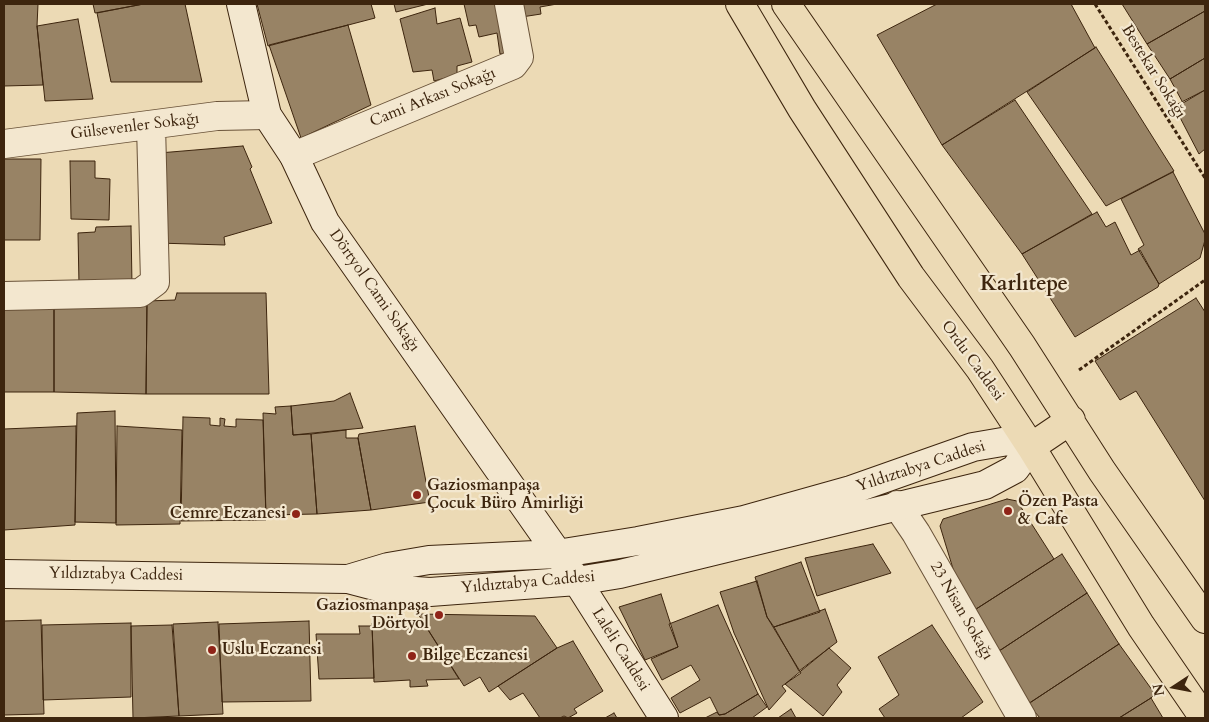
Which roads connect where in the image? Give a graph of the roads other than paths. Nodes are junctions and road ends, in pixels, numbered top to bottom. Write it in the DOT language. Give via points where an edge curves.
graph roads {
  1 [pos="241,4"];
  2 [pos="509,4"];
  3 [pos="740,4"];
  4 [pos="786,4"];
  5 [pos="267,115"];
  6 [pos="152,125"];
  7 [pos="4,144"];
  8 [pos="294,156"];
  9 [pos="4,296"];
  10 [pos="1071,420"];
  11 [pos="1031,447"];
  12 [pos="897,505"];
  13 [pos="557,554"];
  14 [pos="4,574"];
  15 [pos="348,579"];
  16 [pos="577,581"];
  17 [pos="1205,619"];
  18 [pos="664,718"];
  19 [pos="1022,718"];
  20 [pos="1204,718"];
  1 -- 5 [label="street, Dörtyol Cami Sokağı"];
  2 -- 8 [label="street, Cami Arkası Sokağı" via="519,57 513,65"];
  3 -- 11 [label="main road, Ordu Caddesi" via="802,109 911,277 980,369"];
  4 -- 10 [label="main road"];
  5 -- 6 [label="street, Gülsevenler Sokağı" via="217,116"];
  5 -- 8 [label="street, Dörtyol Cami Sokağı"];
  6 -- 7 [label="street, Gülsevenler Sokağı"];
  6 -- 9 [label="street" via="155,282 140,293"];
  8 -- 13 [label="street, Dörtyol Cami Sokağı" via="325,222"];
  10 -- 11 [label="main road"];
  10 -- 17 [label="main road" via="1102,471"];
  11 -- 12 [label="street, Yıldıztabya Caddesi" via="1015,469 985,485"];
  11 -- 13 [label="street, Yıldıztabya Caddesi" via="1008,441 973,447 851,490 744,520"];
  11 -- 20 [label="main road, Ordu Caddesi" via="1141,626"];
  12 -- 16 [label="street, Yıldıztabya Caddesi" via="620,574"];
  12 -- 19 [label="street, 23 Nisan Sokağı"];
  13 -- 15 [label="street, Yıldıztabya Caddesi" via="429,560 388,567"];
  13 -- 16 [label="street, Dörtyol Cami Sokağı"];
  14 -- 15 [label="street, Yıldıztabya Caddesi"];
  15 -- 16 [label="street, Yıldıztabya Caddesi" via="386,588 430,592"];
  16 -- 18 [label="street, Laleli Caddesi"];
}
